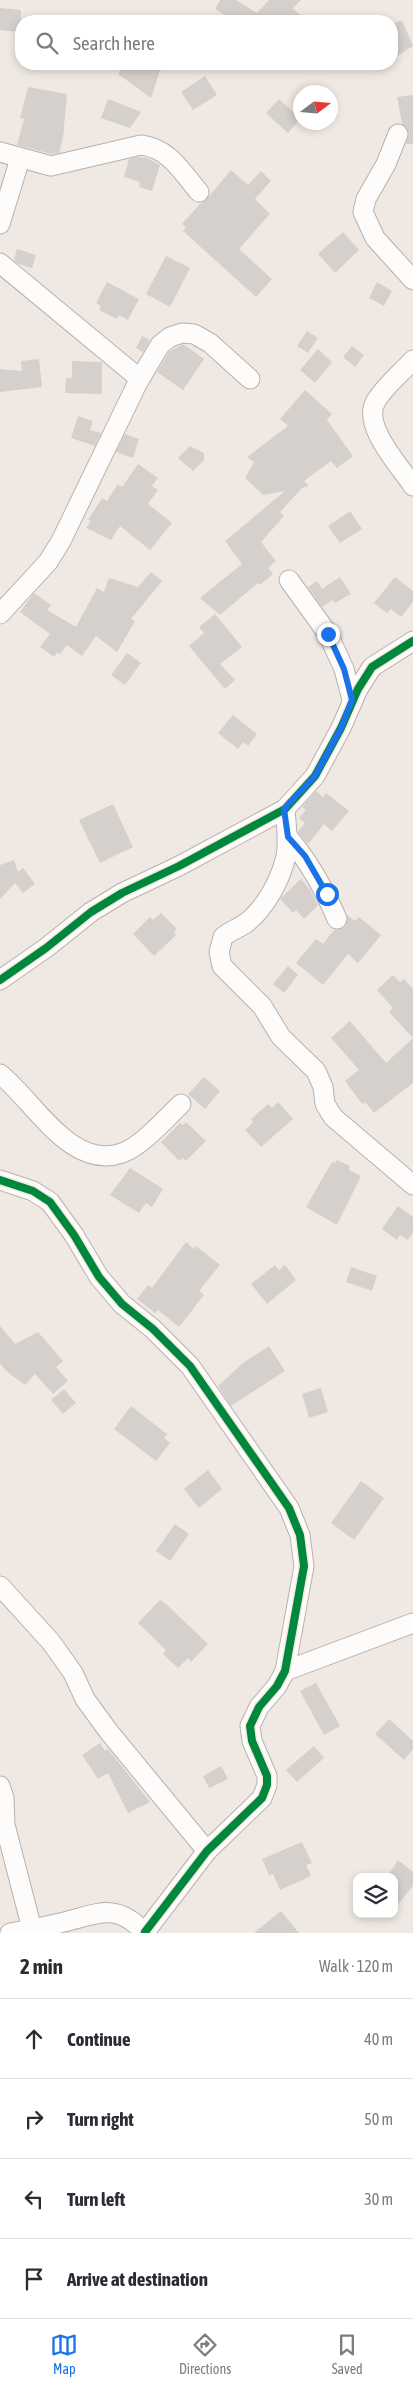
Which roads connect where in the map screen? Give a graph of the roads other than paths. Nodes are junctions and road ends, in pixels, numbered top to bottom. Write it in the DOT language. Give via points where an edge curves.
graph roads {
  1 [pos="398,134"];
  2 [pos="0,152"];
  3 [pos="20,159"];
  4 [pos="199,192"];
  5 [pos="0,224"];
  6 [pos="0,263"];
  7 [pos="413,280"];
  8 [pos="413,360"];
  9 [pos="140,379"];
  10 [pos="250,379"];
  11 [pos="413,486"];
  12 [pos="289,580"];
  13 [pos="0,614"];
  14 [pos="413,642"];
  15 [pos="352,700"];
  16 [pos="284,809"];
  17 [pos="288,837"];
  18 [pos="337,919"];
  19 [pos="0,980"];
  20 [pos="0,1074"];
  21 [pos="181,1104"];
  22 [pos="409,1173"];
  23 [pos="0,1180"];
  24 [pos="0,1586"];
  25 [pos="413,1624"];
  26 [pos="285,1671"];
  27 [pos="0,1786"];
  28 [pos="207,1851"];
  29 [pos="32,1931"];
  30 [pos="10,1933"];
  31 [pos="145,1933"];
  1 -- 7 [label="street" via="386,164 366,198 363,212 376,238"];
  2 -- 3 [label="street"];
  3 -- 4 [label="street" via="51,166 141,145 154,146 165,152"];
  3 -- 5 [label="street"];
  6 -- 9 [label="street"];
  8 -- 11 [label="street" via="376,402 372,416 386,448"];
  9 -- 10 [label="street" via="160,346 182,332 194,334 210,343"];
  9 -- 13 [label="street" via="61,541 48,562"];
  12 -- 15 [label="street" via="328,634 344,669"];
  14 -- 15 [label="street" via="372,667"];
  15 -- 16 [label="street" via="315,776"];
  16 -- 17 [label="street"];
  16 -- 19 [label="street" via="122,893 91,912"];
  17 -- 18 [label="street" via="305,856"];
  17 -- 22 [label="street" via="286,857 258,912 223,937 220,945 222,966 262,1006 281,1038 316,1071 333,1117"];
  20 -- 21 [label="street" via="54,1130 91,1154 124,1153"];
  23 -- 26 [label="street" via="33,1191 50,1202 99,1277 122,1304 190,1366 289,1508 300,1535 304,1566"];
  24 -- 28 [label="street" via="51,1642 109,1732"];
  25 -- 26 [label="street"];
  26 -- 28 [label="street" via="259,1707 250,1726 252,1741 266,1776 267,1785 262,1798"];
  27 -- 29 [label="street" via="6,1825"];
  28 -- 31 [label="street"];
  29 -- 30 [label="street"];
  29 -- 31 [label="street" via="94,1912 115,1913 132,1920"];
}
